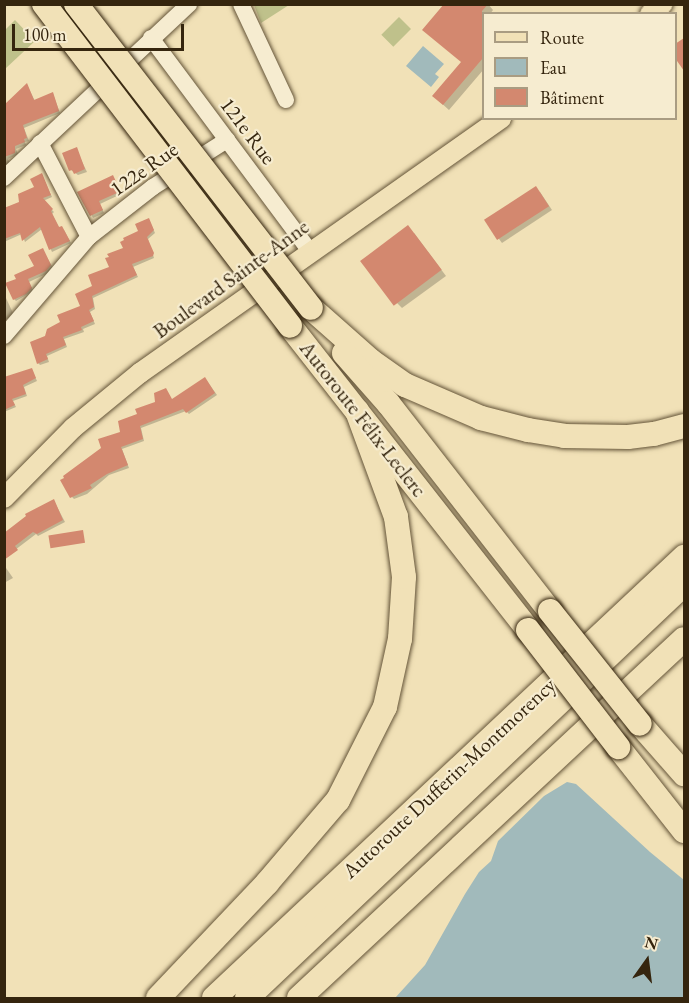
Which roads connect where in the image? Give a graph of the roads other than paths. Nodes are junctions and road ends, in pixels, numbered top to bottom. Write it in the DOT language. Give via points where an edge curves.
graph roads {
  1 [pos="44,4"];
  2 [pos="76,4"];
  3 [pos="189,4"];
  4 [pos="241,4"];
  5 [pos="151,38"];
  6 [pos="286,100"];
  7 [pos="498,120"];
  8 [pos="227,140"];
  9 [pos="40,143"];
  10 [pos="4,178"];
  11 [pos="89,237"];
  12 [pos="310,251"];
  13 [pos="310,308"];
  14 [pos="4,336"];
  15 [pos="357,411"];
  16 [pos="684,426"];
  17 [pos="4,498"];
  18 [pos="684,557"];
  19 [pos="684,584"];
  20 [pos="684,639"];
  21 [pos="684,774"];
  22 [pos="684,831"];
  23 [pos="159,999"];
  24 [pos="214,999"];
  25 [pos="247,999"];
  26 [pos="299,999"];
  1 -- 15 [label="highway, Autoroute Félix-Leclerc, bridge"];
  2 -- 13 [label="highway, Autoroute Félix-Leclerc, bridge"];
  3 -- 5 [label="street"];
  4 -- 6 [label="street"];
  5 -- 8 [label="street, 121e Rue"];
  5 -- 9 [label="street"];
  7 -- 12 [label="main road, Boulevard Sainte-Anne"];
  8 -- 11 [label="street, 122e Rue" via="153,186"];
  8 -- 12 [label="street, 121e Rue"];
  9 -- 10 [label="street"];
  9 -- 11 [label="street"];
  11 -- 14 [label="street, 122e Rue"];
  12 -- 17 [label="main road, Boulevard Sainte-Anne" via="105,400"];
  13 -- 16 [label="highway" via="405,386 481,418 564,436 628,437"];
  13 -- 21 [label="highway, bridge" via="640,724"];
  15 -- 22 [label="highway, Autoroute Félix-Leclerc, bridge"];
  15 -- 23 [label="highway" via="396,517 404,577 400,639 385,707 338,800 267,884"];
  18 -- 24 [label="highway, Autoroute Dufferin-Montmorency"];
  19 -- 25 [label="highway, Autoroute Dufferin-Montmorency"];
  20 -- 26 [label="highway"];
}
